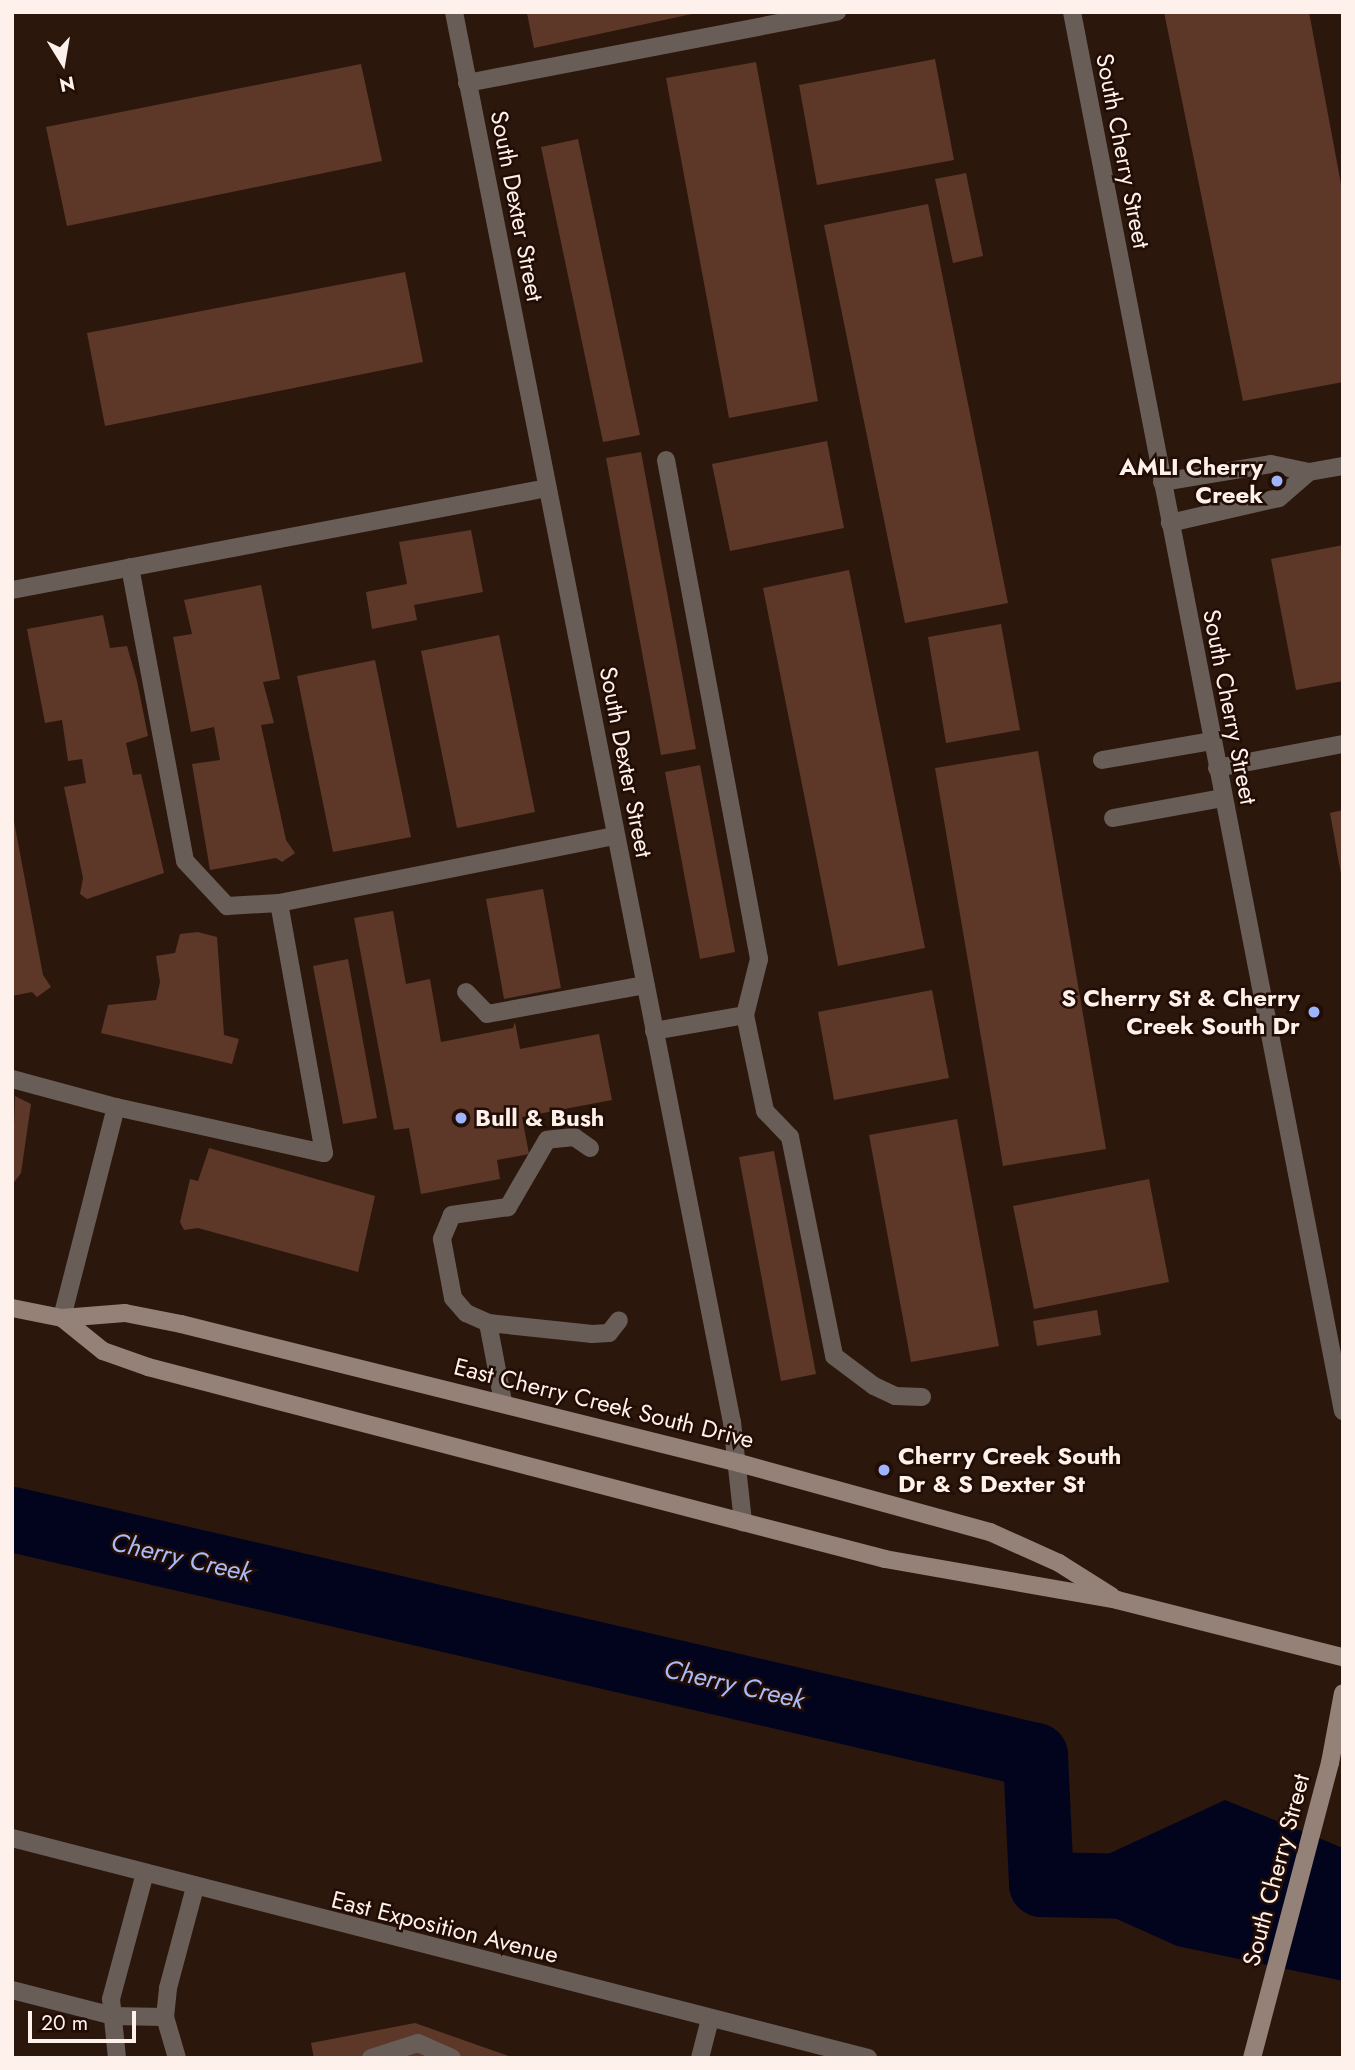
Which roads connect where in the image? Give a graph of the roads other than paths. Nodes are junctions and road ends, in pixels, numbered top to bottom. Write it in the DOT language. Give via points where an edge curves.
graph roads {
  1 [pos="454,12"];
  2 [pos="838,12"];
  3 [pos="1072,12"];
  4 [pos="467,83"];
  5 [pos="666,460"];
  6 [pos="1343,466"];
  7 [pos="1310,472"];
  8 [pos="1162,482"];
  9 [pos="547,488"];
  10 [pos="1170,523"];
  11 [pos="130,567"];
  12 [pos="12,590"];
  13 [pos="1212,741"];
  14 [pos="1343,744"];
  15 [pos="1102,760"];
  16 [pos="1217,768"];
  17 [pos="1223,798"];
  18 [pos="1113,818"];
  19 [pos="615,836"];
  20 [pos="279,903"];
  21 [pos="645,985"];
  22 [pos="467,992"];
  23 [pos="745,1015"];
  24 [pos="653,1031"];
  25 [pos="12,1079"];
  26 [pos="116,1107"];
  27 [pos="590,1148"];
  28 [pos="12,1308"];
  29 [pos="62,1318"];
  30 [pos="619,1320"];
  31 [pos="488,1323"];
  32 [pos="922,1397"];
  33 [pos="503,1402"];
  34 [pos="1343,1411"];
  35 [pos="738,1463"];
  36 [pos="743,1522"];
  37 [pos="1117,1600"];
  38 [pos="1343,1657"];
  39 [pos="1343,1693"];
  40 [pos="12,1838"];
  41 [pos="145,1873"];
  42 [pos="195,1887"];
  43 [pos="12,1990"];
  44 [pos="113,2016"];
  45 [pos="165,2017"];
  46 [pos="710,2019"];
  47 [pos="1252,2057"];
  48 [pos="117,2058"];
  49 [pos="177,2058"];
  50 [pos="371,2058"];
  51 [pos="452,2058"];
  52 [pos="700,2058"];
  53 [pos="868,2058"];
  1 -- 4 [label="street, South Dexter Street"];
  2 -- 4 [label="street"];
  3 -- 8 [label="street, South Cherry Street"];
  4 -- 9 [label="street, South Dexter Street"];
  5 -- 23 [label="street" via="759,959"];
  6 -- 7 [label="street"];
  7 -- 8 [label="street" via="1271,464"];
  7 -- 10 [label="street" via="1279,498"];
  8 -- 10 [label="street, South Cherry Street"];
  9 -- 11 [label="street"];
  9 -- 19 [label="street, South Dexter Street"];
  10 -- 13 [label="street, South Cherry Street"];
  11 -- 12 [label="street"];
  11 -- 20 [label="street" via="185,862 227,906"];
  13 -- 15 [label="street"];
  13 -- 16 [label="street, South Cherry Street"];
  14 -- 16 [label="street"];
  16 -- 17 [label="street, South Cherry Street"];
  17 -- 18 [label="street"];
  17 -- 34 [label="street, South Cherry Street"];
  19 -- 20 [label="street"];
  19 -- 21 [label="street, South Dexter Street"];
  20 -- 26 [label="street" via="324,1153"];
  21 -- 22 [label="street" via="487,1014"];
  21 -- 24 [label="street, South Dexter Street"];
  23 -- 24 [label="street"];
  23 -- 32 [label="street" via="765,1111 790,1137 834,1356 895,1396"];
  24 -- 35 [label="street, South Dexter Street"];
  25 -- 26 [label="street"];
  26 -- 29 [label="street"];
  27 -- 31 [label="street" via="574,1137 547,1140 508,1207 452,1215 442,1239 453,1298 466,1313"];
  28 -- 29 [label="main road, East Cherry Creek South Drive"];
  29 -- 33 [label="main road, East Cherry Creek South Drive" via="106,1313 151,1318"];
  29 -- 36 [label="main road, East Cherry Creek South Drive" via="103,1351 144,1366"];
  30 -- 31 [label="street" via="609,1333"];
  31 -- 33 [label="street"];
  33 -- 35 [label="main road, East Cherry Creek South Drive"];
  35 -- 36 [label="street, South Dexter Street"];
  35 -- 37 [label="main road, East Cherry Creek South Drive" via="990,1532 1059,1563"];
  36 -- 37 [label="main road, East Cherry Creek South Drive" via="958,1575"];
  37 -- 38 [label="main road, East Cherry Creek South Drive"];
  39 -- 47 [label="main road, South Cherry Street" via="1330,1763"];
  40 -- 41 [label="street, East Exposition Avenue"];
  41 -- 42 [label="street, East Exposition Avenue"];
  41 -- 44 [label="street" via="111,1999"];
  42 -- 45 [label="street"];
  42 -- 46 [label="street, East Exposition Avenue"];
  43 -- 44 [label="street"];
  44 -- 45 [label="street"];
  44 -- 48 [label="street"];
  45 -- 49 [label="street"];
  46 -- 52 [label="street"];
  46 -- 53 [label="street, East Exposition Avenue"];
  50 -- 51 [label="street" via="418,2043"];
}
